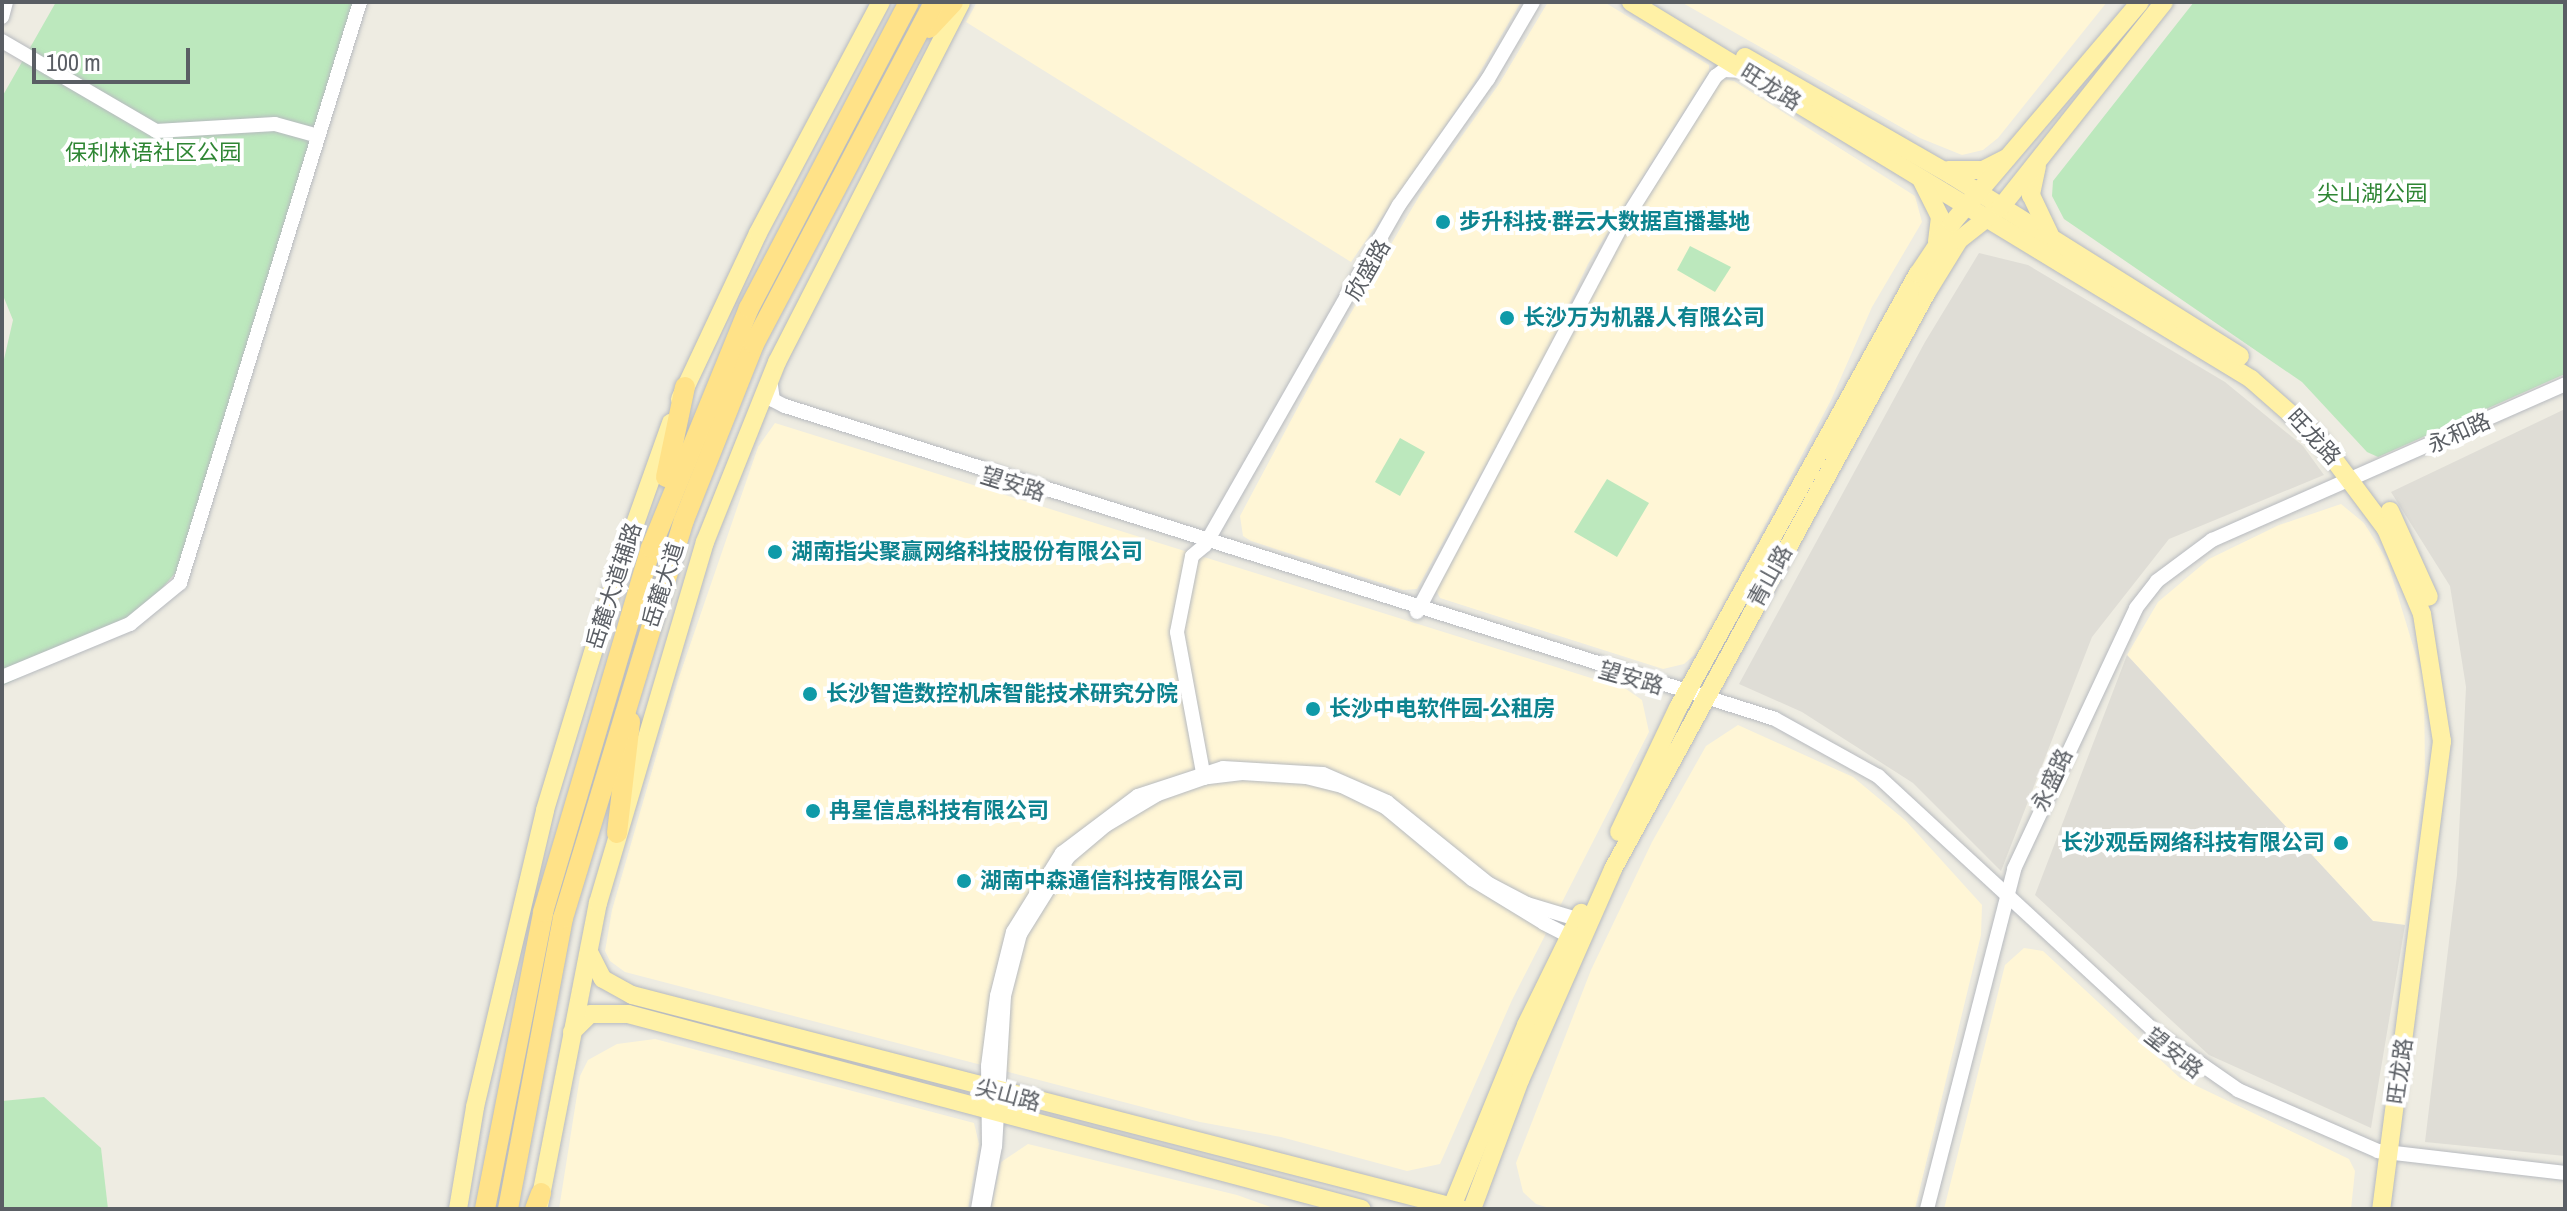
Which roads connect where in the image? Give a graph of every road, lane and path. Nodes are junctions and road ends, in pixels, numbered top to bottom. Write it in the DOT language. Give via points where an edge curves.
graph roads {
  1 [pos="6,2"];
  2 [pos="360,2"];
  3 [pos="881,2"];
  4 [pos="909,2"];
  5 [pos="934,2"];
  6 [pos="953,2"];
  7 [pos="961,2"];
  8 [pos="1533,2"];
  9 [pos="1540,2"];
  10 [pos="1631,2"];
  11 [pos="1652,2"];
  12 [pos="2140,2"];
  13 [pos="2164,2"];
  14 [pos="2,17"];
  15 [pos="2,41"];
  16 [pos="1709,49"];
  17 [pos="907,52"];
  18 [pos="1746,72"];
  19 [pos="318,136"];
  20 [pos="2021,145"];
  21 [pos="2040,158"];
  22 [pos="1931,163"];
  23 [pos="1914,174"];
  24 [pos="1974,200"];
  25 [pos="1994,213"];
  26 [pos="2054,240"];
  27 [pos="2021,241"];
  28 [pos="1935,247"];
  29 [pos="1942,266"];
  30 [pos="770,379"];
  31 [pos="2565,386"];
  32 [pos="685,387"];
  33 [pos="751,423"];
  34 [pos="2360,479"];
  35 [pos="1209,544"];
  36 [pos="651,548"];
  37 [pos="1416,609"];
  38 [pos="637,667"];
  39 [pos="2,677"];
  40 [pos="1696,694"];
  41 [pos="1206,775"];
  42 [pos="617,833"];
  43 [pos="2008,900"];
  44 [pos="1577,929"];
  45 [pos="590,939"];
  46 [pos="570,1035"];
  47 [pos="993,1100"];
  48 [pos="2394,1158"];
  49 [pos="2565,1173"];
  50 [pos="538,1204"];
  51 [pos="1455,1208"];
  52 [pos="458,1209"];
  53 [pos="485,1209"];
  54 [pos="508,1209"];
  55 [pos="981,1209"];
  56 [pos="1362,1209"];
  57 [pos="1472,1209"];
  58 [pos="1930,1209"];
  59 [pos="2381,1209"];
  60 [pos="2393,1209"];
  1 -- 14 [label="street"];
  2 -- 19 [label="street"];
  3 -- 32 [label="main road, 岳麓大道辅路" via="758,233"];
  4 -- 36 [label="highway, 岳麓大道" via="731,345"];
  5 -- 17 [label="highway, 岳麓大道"];
  6 -- 17 [label="highway"];
  7 -- 30 [label="main road"];
  8 -- 35 [label="street, 欣盛路" via="1488,79 1399,205"];
  9 -- 35 [label="street, 欣盛路" via="1493,82 1404,207"];
  10 -- 16 [label="main road, 旺龙路"];
  11 -- 22 [label="main road, 旺龙路"];
  12 -- 20 [label="main road, 青山路"];
  13 -- 21 [label="main road, 青山路"];
  15 -- 19 [label="street" via="156,131 275,124"];
  16 -- 18 [label="main road, 旺龙路"];
  16 -- 37 [label="street" via="1716,61 1713,73 1592,267 1540,377"];
  17 -- 38 [label="highway, 岳麓大道" via="754,344 684,520"];
  18 -- 23 [label="main road, 旺龙路"];
  18 -- 37 [label="street" via="1724,70 1716,76 1622,225"];
  19 -- 39 [label="street" via="180,583 130,624"];
  20 -- 22 [label="main road" via="1983,170 1958,172"];
  20 -- 24 [label="main road, 青山路"];
  21 -- 25 [label="main road, 青山路"];
  21 -- 26 [label="main road" via="2031,195 2039,221"];
  22 -- 24 [label="main road, 旺龙路"];
  23 -- 24 [label="main road, 旺龙路"];
  23 -- 28 [label="main road" via="1937,205"];
  24 -- 25 [label="main road, 旺龙路"];
  24 -- 28 [label="main road, 青山路"];
  25 -- 26 [label="main road, 旺龙路"];
  25 -- 27 [label="main road, 旺龙路"];
  25 -- 29 [label="main road, 青山路" via="1968,231"];
  26 -- 34 [label="main road, 旺龙路" via="2270,377 2329,432"];
  27 -- 29 [label="main road" via="2000,236 1971,240"];
  27 -- 34 [label="main road, 旺龙路" via="2251,379"];
  28 -- 40 [label="main road, 青山路"];
  29 -- 40 [label="main road, 青山路"];
  30 -- 33 [label="main road"];
  30 -- 35 [label="street, 望安路" via="778,404"];
  31 -- 34 [label="street, 永和路"];
  32 -- 36 [label="highway"];
  32 -- 52 [label="main road, 岳麓大道辅路" via="638,510 545,810 475,1107"];
  33 -- 35 [label="street, 望安路" via="769,411 785,413"];
  33 -- 42 [label="main road" via="705,542"];
  34 -- 43 [label="street, 永盛路" via="2212,540 2157,581 2116,643 2031,826"];
  34 -- 48 [label="main road, 旺龙路" via="2402,532 2423,577 2439,632 2452,727 2449,808"];
  35 -- 37 [label="street, 望安路"];
  35 -- 41 [label="street" via="1192,556 1177,632"];
  36 -- 53 [label="highway, 岳麓大道" via="543,912"];
  37 -- 40 [label="street, 望安路"];
  38 -- 42 [label="highway"];
  38 -- 54 [label="highway, 岳麓大道" via="563,918"];
  40 -- 43 [label="street, 望安路" via="1808,739 1874,780"];
  40 -- 44 [label="main road, 青山路"];
  41 -- 44 [label="street" via="1278,768 1344,781 1404,814 1489,884"];
  41 -- 47 [label="street" via="1123,813 1082,844 1049,880 1010,963"];
  42 -- 45 [label="main road"];
  43 -- 48 [label="street, 望安路" via="2155,1032 2207,1071 2266,1103"];
  43 -- 58 [label="street, 永盛路"];
  44 -- 51 [label="main road, 青山路" via="1526,1025"];
  44 -- 57 [label="main road, 青山路"];
  45 -- 46 [label="main road"];
  45 -- 47 [label="main road, 尖山路" via="594,970 632,995"];
  46 -- 47 [label="main road, 尖山路" via="584,1017 615,1012"];
  46 -- 50 [label="main road"];
  47 -- 51 [label="main road, 尖山路"];
  47 -- 55 [label="street"];
  47 -- 56 [label="main road, 尖山路"];
  48 -- 49 [label="street, 望安路"];
  48 -- 59 [label="main road, 旺龙路"];
  48 -- 60 [label="main road, 旺龙路"];
}
